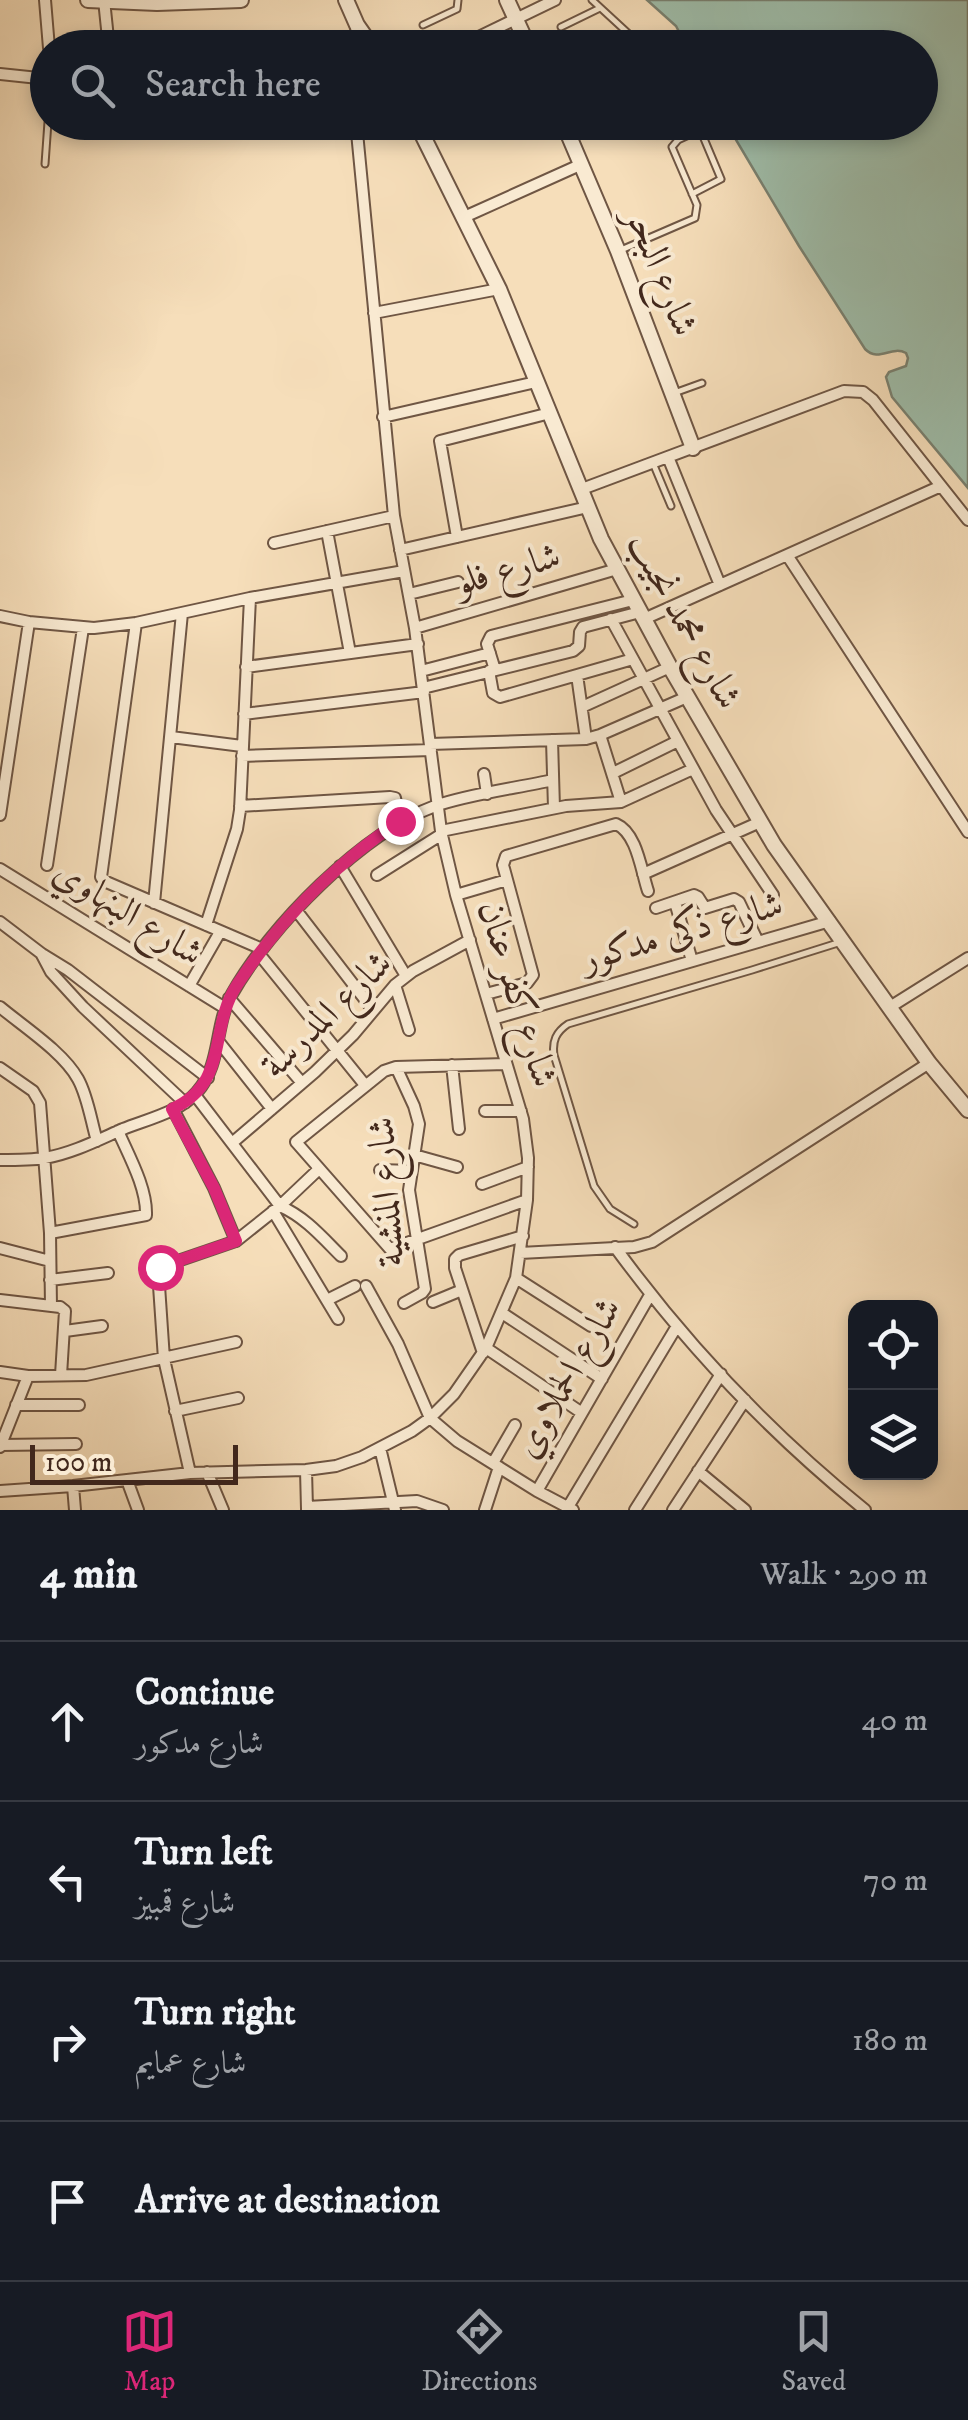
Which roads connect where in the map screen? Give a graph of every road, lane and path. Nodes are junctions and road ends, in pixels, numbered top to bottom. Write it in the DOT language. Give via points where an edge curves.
graph roads {
  1 [pos="46,0"];
  2 [pos="88,0"];
  3 [pos="104,0"];
  4 [pos="241,0"];
  5 [pos="346,0"];
  6 [pos="458,0"];
  7 [pos="507,0"];
  8 [pos="555,0"];
  9 [pos="592,0"];
  10 [pos="207,1"];
  11 [pos="600,8"];
  12 [pos="515,18"];
  13 [pos="357,25"];
  14 [pos="424,25"];
  15 [pos="561,27"];
  16 [pos="48,30"];
  17 [pos="106,30"];
  18 [pos="356,30"];
  19 [pos="360,30"];
  20 [pos="491,30"];
  21 [pos="521,30"];
  22 [pos="624,30"];
  23 [pos="0,74"];
  24 [pos="30,77"];
  25 [pos="47,140"];
  26 [pos="358,140"];
  27 [pos="425,140"];
  28 [pos="571,140"];
  29 [pos="678,140"];
  30 [pos="704,140"];
  31 [pos="45,164"];
  32 [pos="582,164"];
  33 [pos="692,194"];
  34 [pos="462,218"];
  35 [pos="618,251"];
  36 [pos="499,289"];
  37 [pos="374,314"];
  38 [pos="536,382"];
  39 [pos="702,383"];
  40 [pos="674,393"];
  41 [pos="550,412"];
  42 [pos="383,418"];
  43 [pos="694,448"];
  44 [pos="668,457"];
  45 [pos="653,462"];
  46 [pos="941,486"];
  47 [pos="582,490"];
  48 [pos="588,506"];
  49 [pos="671,506"];
  50 [pos="394,516"];
  51 [pos="968,520"];
  52 [pos="327,531"];
  53 [pos="457,537"];
  54 [pos="274,543"];
  55 [pos="400,550"];
  56 [pos="787,554"];
  57 [pos="617,569"];
  58 [pos="404,571"];
  59 [pos="458,582"];
  60 [pos="339,583"];
  61 [pos="720,585"];
  62 [pos="409,594"];
  63 [pos="250,598"];
  64 [pos="639,610"];
  65 [pos="182,612"];
  66 [pos="0,616"];
  67 [pos="611,619"];
  68 [pos="29,622"];
  69 [pos="136,623"];
  70 [pos="83,628"];
  71 [pos="415,628"];
  72 [pos="418,644"];
  73 [pos="350,653"];
  74 [pos="490,654"];
  75 [pos="633,659"];
  76 [pos="246,667"];
  77 [pos="670,667"];
  78 [pos="492,670"];
  79 [pos="422,671"];
  80 [pos="577,675"];
  81 [pos="644,679"];
  82 [pos="424,690"];
  83 [pos="687,697"];
  84 [pos="582,707"];
  85 [pos="660,708"];
  86 [pos="244,714"];
  87 [pos="600,735"];
  88 [pos="170,736"];
  89 [pos="586,739"];
  90 [pos="552,740"];
  91 [pos="678,741"];
  92 [pos="431,747"];
  93 [pos="242,751"];
  94 [pos="693,768"];
  95 [pos="612,773"];
  96 [pos="484,774"];
  97 [pos="553,780"];
  98 [pos="486,794"];
  99 [pos="622,802"];
  100 [pos="438,805"];
  101 [pos="240,806"];
  102 [pos="554,808"];
  103 [pos="0,815"];
  104 [pos="400,821"];
  105 [pos="760,822"];
  106 [pos="966,826"];
  107 [pos="441,833"];
  108 [pos="733,834"];
  109 [pos="47,864"];
  110 [pos="340,866"];
  111 [pos="0,869"];
  112 [pos="377,874"];
  113 [pos="643,874"];
  114 [pos="507,880"];
  115 [pos="648,891"];
  116 [pos="773,894"];
  117 [pos="456,896"];
  118 [pos="675,902"];
  119 [pos="154,904"];
  120 [pos="656,908"];
  121 [pos="296,910"];
  122 [pos="830,921"];
  123 [pos="0,922"];
  124 [pos="206,925"];
  125 [pos="220,932"];
  126 [pos="470,940"];
  127 [pos="844,941"];
  128 [pos="758,942"];
  129 [pos="260,952"];
  130 [pos="42,954"];
  131 [pos="968,958"];
  132 [pos="692,961"];
  133 [pos="406,976"];
  134 [pos="394,985"];
  135 [pos="189,986"];
  136 [pos="486,994"];
  137 [pos="227,1003"];
  138 [pos="0,1007"];
  139 [pos="890,1007"];
  140 [pos="373,1010"];
  141 [pos="493,1018"];
  142 [pos="409,1030"];
  143 [pos="218,1042"];
  144 [pos="336,1051"];
  145 [pos="929,1063"];
  146 [pos="506,1064"];
  147 [pos="452,1065"];
  148 [pos="396,1067"];
  149 [pos="0,1068"];
  150 [pos="208,1078"];
  151 [pos="302,1084"];
  152 [pos="365,1086"];
  153 [pos="195,1095"];
  154 [pos="185,1104"];
  155 [pos="172,1109"];
  156 [pos="272,1110"];
  157 [pos="968,1110"];
  158 [pos="521,1111"];
  159 [pos="485,1112"];
  160 [pos="459,1129"];
  161 [pos="118,1132"];
  162 [pos="97,1141"];
  163 [pos="232,1142"];
  164 [pos="414,1155"];
  165 [pos="45,1158"];
  166 [pos="0,1160"];
  167 [pos="457,1167"];
  168 [pos="528,1167"];
  169 [pos="319,1169"];
  170 [pos="380,1170"];
  171 [pos="412,1170"];
  172 [pos="482,1184"];
  173 [pos="527,1200"];
  174 [pos="276,1209"];
  175 [pos="634,1224"];
  176 [pos="50,1233"];
  177 [pos="523,1236"];
  178 [pos="417,1239"];
  179 [pos="236,1241"];
  180 [pos="0,1248"];
  181 [pos="614,1248"];
  182 [pos="520,1253"];
  183 [pos="340,1256"];
  184 [pos="50,1261"];
  185 [pos="108,1273"];
  186 [pos="516,1278"];
  187 [pos="50,1280"];
  188 [pos="462,1290"];
  189 [pos="650,1296"];
  190 [pos="0,1300"];
  191 [pos="326,1300"];
  192 [pos="433,1302"];
  193 [pos="404,1303"];
  194 [pos="51,1306"];
  195 [pos="502,1313"];
  196 [pos="338,1319"];
  197 [pos="102,1326"];
  198 [pos="591,1326"];
  199 [pos="677,1326"];
  200 [pos="65,1331"];
  201 [pos="236,1342"];
  202 [pos="484,1351"];
  203 [pos="164,1359"];
  204 [pos="0,1372"];
  205 [pos="722,1374"];
  206 [pos="61,1375"];
  207 [pos="28,1376"];
  208 [pos="602,1379"];
  209 [pos="238,1398"];
  210 [pos="745,1400"];
  211 [pos="16,1406"];
  212 [pos="80,1406"];
  213 [pos="175,1411"];
  214 [pos="582,1413"];
  215 [pos="430,1418"];
  216 [pos="515,1425"];
  217 [pos="4,1427"];
  218 [pos="76,1444"];
  219 [pos="0,1446"];
  220 [pos="380,1448"];
  221 [pos="496,1465"];
  222 [pos="306,1470"];
  223 [pos="698,1471"];
  224 [pos="207,1472"];
  225 [pos="190,1473"];
  226 [pos="126,1480"];
  227 [pos="73,1486"];
  228 [pos="0,1491"];
  229 [pos="537,1491"];
  230 [pos="395,1506"];
  231 [pos="307,1508"];
  232 [pos="859,1508"];
  233 [pos="571,1509"];
  234 [pos="75,1510"];
  235 [pos="138,1510"];
  236 [pos="223,1510"];
  237 [pos="443,1510"];
  238 [pos="485,1510"];
  239 [pos="635,1510"];
  240 [pos="673,1510"];
  241 [pos="745,1510"];
  1 -- 16 [label="street"];
  2 -- 3 [label="street"];
  3 -- 10 [label="street"];
  3 -- 17 [label="street"];
  4 -- 10 [label="street"];
  5 -- 13 [label="street"];
  6 -- 14 [label="lane" via="457,9"];
  7 -- 12 [label="street"];
  8 -- 12 [label="street"];
  9 -- 11 [label="lane"];
  11 -- 15 [label="lane"];
  11 -- 22 [label="lane"];
  12 -- 20 [label="street"];
  12 -- 21 [label="street"];
  13 -- 18 [label="street"];
  13 -- 19 [label="street"];
  23 -- 24 [label="street"];
  25 -- 31 [label="lane"];
  26 -- 37 [label="street, شارع كفر عنان"];
  27 -- 34 [label="street, شارع محمد نجيب"];
  28 -- 32 [label="street, شارع البحر"];
  29 -- 33 [label="lane" via="672,147"];
  30 -- 33 [label="lane" via="720,179"];
  32 -- 34 [label="street"];
  32 -- 35 [label="street, شارع البحر"];
  33 -- 35 [label="lane" via="698,209 692,220"];
  34 -- 36 [label="street, شارع محمد نجيب"];
  35 -- 40 [label="street, شارع البحر"];
  36 -- 37 [label="street"];
  36 -- 38 [label="street, شارع محمد نجيب"];
  37 -- 42 [label="street, شارع كفر عنان"];
  38 -- 41 [label="street, شارع محمد نجيب"];
  38 -- 42 [label="street"];
  39 -- 40 [label="lane"];
  40 -- 43 [label="street, شارع البحر"];
  41 -- 47 [label="street, شارع محمد نجيب"];
  41 -- 53 [label="street" via="442,438"];
  42 -- 50 [label="street, شارع كفر عنان"];
  43 -- 44 [label="street"];
  43 -- 46 [label="street" via="857,391 873,400"];
  44 -- 45 [label="street"];
  44 -- 61 [label="street"];
  45 -- 47 [label="street"];
  45 -- 49 [label="lane"];
  46 -- 51 [label="street"];
  46 -- 56 [label="street"];
  47 -- 48 [label="street, شارع محمد نجيب"];
  48 -- 53 [label="street"];
  48 -- 57 [label="street, شارع محمد نجيب"];
  50 -- 52 [label="street"];
  50 -- 55 [label="street, شارع كفر عنان"];
  52 -- 54 [label="street"];
  52 -- 60 [label="street"];
  53 -- 55 [label="street"];
  55 -- 58 [label="street, شارع كفر عنان"];
  56 -- 61 [label="street"];
  56 -- 106 [label="street"];
  57 -- 64 [label="street, شارع محمد نجيب"];
  57 -- 71 [label="street, شارع فلو"];
  58 -- 60 [label="street"];
  58 -- 62 [label="street, شارع كفر عنان"];
  59 -- 62 [label="street"];
  60 -- 63 [label="street"];
  60 -- 73 [label="street"];
  61 -- 64 [label="street"];
  62 -- 71 [label="street, شارع كفر عنان"];
  63 -- 65 [label="street"];
  63 -- 76 [label="street"];
  64 -- 67 [label="street"];
  64 -- 74 [label="street" via="491,636"];
  64 -- 77 [label="street, شارع محمد نجيب"];
  65 -- 69 [label="street"];
  65 -- 88 [label="street"];
  66 -- 68 [label="street"];
  67 -- 75 [label="street"];
  67 -- 78 [label="street" via="583,627 577,650"];
  68 -- 70 [label="street"];
  68 -- 103 [label="street"];
  69 -- 70 [label="street"];
  69 -- 119 [label="street" via="100,877"];
  70 -- 109 [label="street"];
  71 -- 72 [label="street, شارع كفر عنان"];
  72 -- 73 [label="street"];
  72 -- 79 [label="street, شارع كفر عنان"];
  73 -- 76 [label="street"];
  74 -- 78 [label="street"];
  74 -- 79 [label="street"];
  75 -- 80 [label="street"];
  75 -- 81 [label="street"];
  76 -- 86 [label="street"];
  77 -- 81 [label="street"];
  77 -- 83 [label="street, شارع محمد نجيب"];
  78 -- 80 [label="street" via="493,693 500,697"];
  78 -- 82 [label="street"];
  79 -- 82 [label="street, شارع كفر عنان"];
  80 -- 84 [label="street"];
  81 -- 84 [label="street"];
  81 -- 85 [label="street"];
  82 -- 86 [label="street"];
  82 -- 92 [label="street, شارع كفر عنان"];
  83 -- 85 [label="street"];
  83 -- 105 [label="street, شارع محمد نجيب"];
  84 -- 89 [label="street"];
  85 -- 87 [label="street"];
  85 -- 91 [label="street"];
  86 -- 93 [label="street"];
  87 -- 89 [label="street"];
  87 -- 95 [label="street"];
  88 -- 93 [label="street"];
  88 -- 119 [label="street"];
  89 -- 90 [label="street"];
  90 -- 92 [label="street"];
  90 -- 97 [label="street"];
  91 -- 94 [label="street"];
  91 -- 95 [label="street"];
  92 -- 93 [label="street"];
  92 -- 100 [label="street, شارع كفر عنان"];
  93 -- 101 [label="street"];
  94 -- 99 [label="street"];
  94 -- 108 [label="street"];
  95 -- 99 [label="street"];
  96 -- 98 [label="street"];
  97 -- 98 [label="street"];
  97 -- 102 [label="street"];
  98 -- 100 [label="street"];
  99 -- 102 [label="street"];
  100 -- 104 [label="street"];
  100 -- 107 [label="street, شارع كفر عنان"];
  101 -- 104 [label="street" via="390,797 396,798"];
  101 -- 124 [label="street"];
  102 -- 107 [label="street"];
  104 -- 110 [label="street"];
  105 -- 108 [label="street"];
  105 -- 122 [label="street, شارع محمد نجيب"];
  107 -- 112 [label="street"];
  107 -- 117 [label="street, شارع كفر عنان"];
  108 -- 113 [label="street"];
  108 -- 116 [label="street"];
  110 -- 121 [label="street"];
  110 -- 133 [label="street"];
  111 -- 135 [label="street, شارع البنهاوي"];
  113 -- 114 [label="street" via="629,832 616,824 506,856"];
  113 -- 115 [label="street"];
  114 -- 117 [label="street"];
  114 -- 136 [label="street" via="532,975 527,983"];
  117 -- 126 [label="street, شارع كفر عنان"];
  118 -- 120 [label="street"];
  118 -- 128 [label="street" via="695,896 706,908 737,900"];
  118 -- 132 [label="street"];
  119 -- 124 [label="street"];
  121 -- 129 [label="street"];
  121 -- 140 [label="street"];
  122 -- 127 [label="street, شارع محمد نجيب"];
  122 -- 128 [label="street, شارع ذكى مدكور"];
  123 -- 130 [label="street"];
  124 -- 125 [label="street"];
  125 -- 129 [label="street"];
  125 -- 135 [label="street"];
  126 -- 133 [label="street, شارع المدرسة"];
  126 -- 136 [label="street, شارع كفر عنان"];
  127 -- 139 [label="street, شارع محمد نجيب"];
  127 -- 175 [label="lane" via="560,1029 552,1046 594,1186 610,1210"];
  128 -- 132 [label="street, شارع ذكى مدكور"];
  129 -- 137 [label="street"];
  129 -- 144 [label="street"];
  130 -- 150 [label="street"];
  130 -- 154 [label="street" via="82,1008"];
  131 -- 139 [label="street"];
  132 -- 141 [label="street, شارع ذكى مدكور"];
  133 -- 134 [label="street, شارع المدرسة"];
  134 -- 140 [label="street, شارع المدرسة"];
  134 -- 142 [label="street"];
  135 -- 137 [label="street, شارع البنهاوي"];
  136 -- 141 [label="street, شارع كفر عنان"];
  137 -- 143 [label="street"];
  137 -- 151 [label="street, شارع البنهاوي"];
  138 -- 162 [label="street" via="76,1075"];
  139 -- 145 [label="street, شارع محمد نجيب"];
  140 -- 144 [label="street, شارع المدرسة"];
  141 -- 146 [label="street, شارع كفر عنان"];
  143 -- 150 [label="street"];
  143 -- 156 [label="street"];
  144 -- 151 [label="street, شارع المدرسة"];
  144 -- 152 [label="street"];
  145 -- 157 [label="street, شارع محمد نجيب"];
  145 -- 181 [label="street" via="669,1233"];
  146 -- 147 [label="street"];
  146 -- 158 [label="street, شارع كفر عنان"];
  147 -- 148 [label="street"];
  147 -- 160 [label="street"];
  148 -- 152 [label="street"];
  148 -- 164 [label="street, شارع المنشية" via="419,1124"];
  149 -- 165 [label="street" via="38,1097"];
  150 -- 153 [label="street"];
  151 -- 156 [label="street, شارع المدرسة"];
  152 -- 169 [label="street" via="297,1139"];
  153 -- 154 [label="street"];
  153 -- 163 [label="street"];
  154 -- 155 [label="street"];
  155 -- 161 [label="street"];
  155 -- 179 [label="street"];
  156 -- 163 [label="street, شارع المدرسة"];
  158 -- 159 [label="street"];
  158 -- 168 [label="street, شارع كفر عنان"];
  161 -- 162 [label="street"];
  161 -- 176 [label="street" via="146,1215"];
  162 -- 165 [label="street"];
  163 -- 174 [label="street"];
  164 -- 167 [label="street"];
  164 -- 171 [label="street, شارع المنشية"];
  165 -- 166 [label="street"];
  165 -- 176 [label="street"];
  168 -- 172 [label="street"];
  168 -- 173 [label="street, شارع كفر عنان"];
  169 -- 174 [label="street"];
  169 -- 178 [label="street" via="390,1249"];
  170 -- 171 [label="street"];
  171 -- 178 [label="street, شارع المنشية"];
  173 -- 177 [label="street, شارع كفر عنان"];
  173 -- 178 [label="street"];
  174 -- 179 [label="street"];
  174 -- 183 [label="street" via="292,1211"];
  174 -- 191 [label="street"];
  176 -- 184 [label="street"];
  177 -- 182 [label="street, شارع كفر عنان"];
  177 -- 188 [label="street" via="459,1255 455,1268"];
  178 -- 193 [label="street, شارع المنشية" via="424,1290"];
  179 -- 203 [label="street" via="160,1267"];
  180 -- 184 [label="street"];
  181 -- 182 [label="street"];
  181 -- 189 [label="street"];
  182 -- 186 [label="street, شارع كفر عنان"];
  184 -- 187 [label="street"];
  185 -- 187 [label="street"];
  186 -- 195 [label="street, شارع كفر عنان"];
  186 -- 198 [label="street"];
  187 -- 194 [label="street"];
  188 -- 192 [label="street"];
  188 -- 202 [label="street"];
  189 -- 199 [label="street"];
  189 -- 208 [label="street, شارع الحملاوي"];
  190 -- 194 [label="street"];
  191 -- 196 [label="street"];
  191 -- 215 [label="street" via="360,1286 398,1344"];
  194 -- 200 [label="street" via="65,1311"];
  195 -- 202 [label="street, شارع كفر عنان"];
  195 -- 208 [label="street"];
  197 -- 200 [label="street"];
  199 -- 205 [label="street"];
  199 -- 233 [label="street"];
  200 -- 206 [label="street"];
  201 -- 203 [label="street"];
  202 -- 214 [label="street"];
  202 -- 215 [label="street, شارع كفر عنان"];
  203 -- 206 [label="street"];
  203 -- 213 [label="street"];
  204 -- 207 [label="street"];
  205 -- 210 [label="street"];
  205 -- 239 [label="street"];
  206 -- 207 [label="street"];
  207 -- 211 [label="street"];
  208 -- 214 [label="street, شارع الحملاوي"];
  209 -- 213 [label="street"];
  210 -- 223 [label="street"];
  210 -- 232 [label="street"];
  211 -- 212 [label="street"];
  211 -- 217 [label="street"];
  213 -- 225 [label="street"];
  214 -- 229 [label="street, شارع الحملاوي"];
  215 -- 220 [label="street, شارع كفر عنان"];
  215 -- 221 [label="street"];
  216 -- 221 [label="street"];
  217 -- 219 [label="street"];
  218 -- 219 [label="street"];
  220 -- 222 [label="street, شارع كفر عنان"];
  220 -- 230 [label="street"];
  221 -- 229 [label="street"];
  221 -- 238 [label="street"];
  222 -- 224 [label="street, شارع كفر عنان"];
  222 -- 231 [label="street"];
  223 -- 240 [label="street"];
  223 -- 241 [label="street"];
  224 -- 225 [label="street, شارع كفر عنان"];
  224 -- 236 [label="street"];
  225 -- 226 [label="street, شارع كفر عنان"];
  226 -- 227 [label="street, شارع كفر عنان"];
  226 -- 235 [label="street"];
  227 -- 228 [label="street, شارع كفر عنان"];
  227 -- 234 [label="street"];
  229 -- 233 [label="street"];
  230 -- 231 [label="street"];
  230 -- 237 [label="street" via="418,1502"];
}
